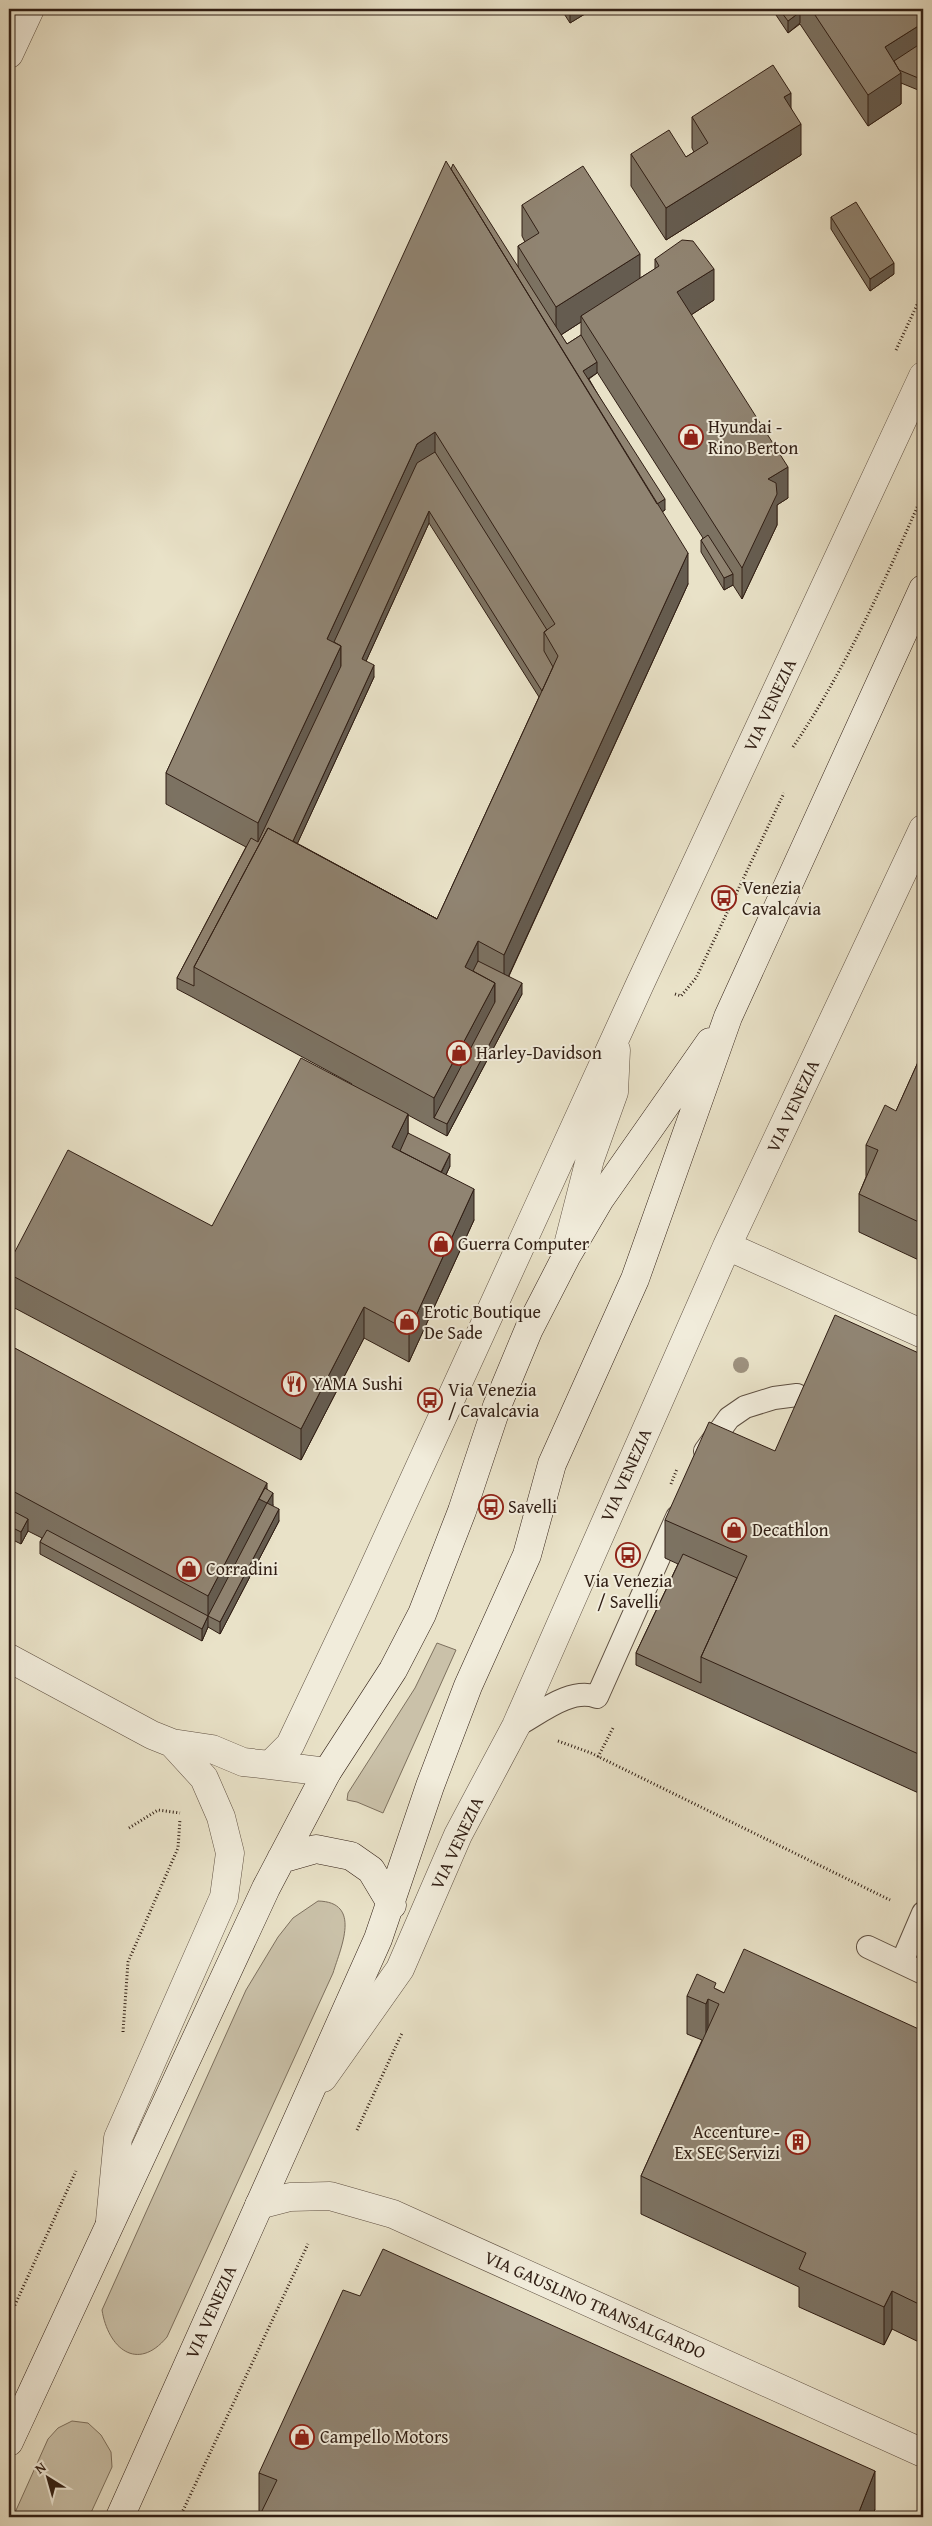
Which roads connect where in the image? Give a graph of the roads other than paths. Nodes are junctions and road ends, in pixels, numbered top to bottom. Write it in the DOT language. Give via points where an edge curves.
graph roads {
  1 [pos="30,9"];
  2 [pos="9,54"];
  3 [pos="923,376"];
  4 [pos="923,589"];
  5 [pos="923,829"];
  6 [pos="728,1017"];
  7 [pos="617,1034"];
  8 [pos="726,1246"];
  9 [pos="566,1257"];
  10 [pos="923,1334"];
  11 [pos="813,1403"];
  12 [pos="698,1468"];
  13 [pos="686,1496"];
  14 [pos="9,1658"];
  15 [pos="516,1726"];
  16 [pos="162,1739"];
  17 [pos="270,1765"];
  18 [pos="327,1772"];
  19 [pos="281,1859"];
  20 [pos="392,1905"];
  21 [pos="923,1913"];
  22 [pos="868,1947"];
  23 [pos="902,1962"];
  24 [pos="923,1972"];
  25 [pos="304,2106"];
  26 [pos="259,2205"];
  27 [pos="109,2223"];
  28 [pos="9,2442"];
  29 [pos="923,2453"];
  30 [pos="120,2517"];
  1 -- 2 [label="street"];
  3 -- 7 [label="street, VIA VENEZIA"];
  4 -- 6 [label="street, VIA VENEZIA"];
  5 -- 8 [label="street, VIA VENEZIA"];
  6 -- 9 [label="street, VIA VENEZIA" via="636,1145"];
  6 -- 20 [label="street, VIA VENEZIA" via="635,1279 552,1464 527,1555 468,1686 430,1786"];
  7 -- 9 [label="street, VIA VENEZIA" via="614,1092 590,1159"];
  7 -- 17 [label="street, VIA VENEZIA" via="290,1745"];
  8 -- 10 [label="street"];
  8 -- 15 [label="street, VIA VENEZIA"];
  9 -- 18 [label="street, VIA VENEZIA" via="529,1329 497,1406 462,1511 422,1614 393,1670"];
  11 -- 12 [label="lane" via="797,1395 745,1407 729,1418 712,1440"];
  13 -- 15 [label="lane" via="597,1697 587,1693 576,1694"];
  14 -- 16 [label="street"];
  15 -- 25 [label="street, VIA VENEZIA" via="458,1835 400,1969"];
  16 -- 17 [label="street" via="212,1749 243,1762"];
  16 -- 27 [label="street, VIA VENEZIA" via="204,1778 221,1817 230,1853 224,1897 118,2138"];
  17 -- 18 [label="street"];
  18 -- 19 [label="street, VIA VENEZIA"];
  19 -- 20 [label="street" via="316,1849 351,1856 371,1870"];
  19 -- 27 [label="street, VIA VENEZIA"];
  20 -- 25 [label="street, VIA VENEZIA"];
  21 -- 23 [label="lane"];
  22 -- 23 [label="lane"];
  23 -- 24 [label="lane"];
  25 -- 26 [label="street, VIA VENEZIA"];
  26 -- 29 [label="street, VIA GAUSLINO TRANSALGARDO" via="290,2197 330,2196 393,2214"];
  26 -- 30 [label="street, VIA VENEZIA"];
  27 -- 28 [label="street, VIA VENEZIA"];
}
